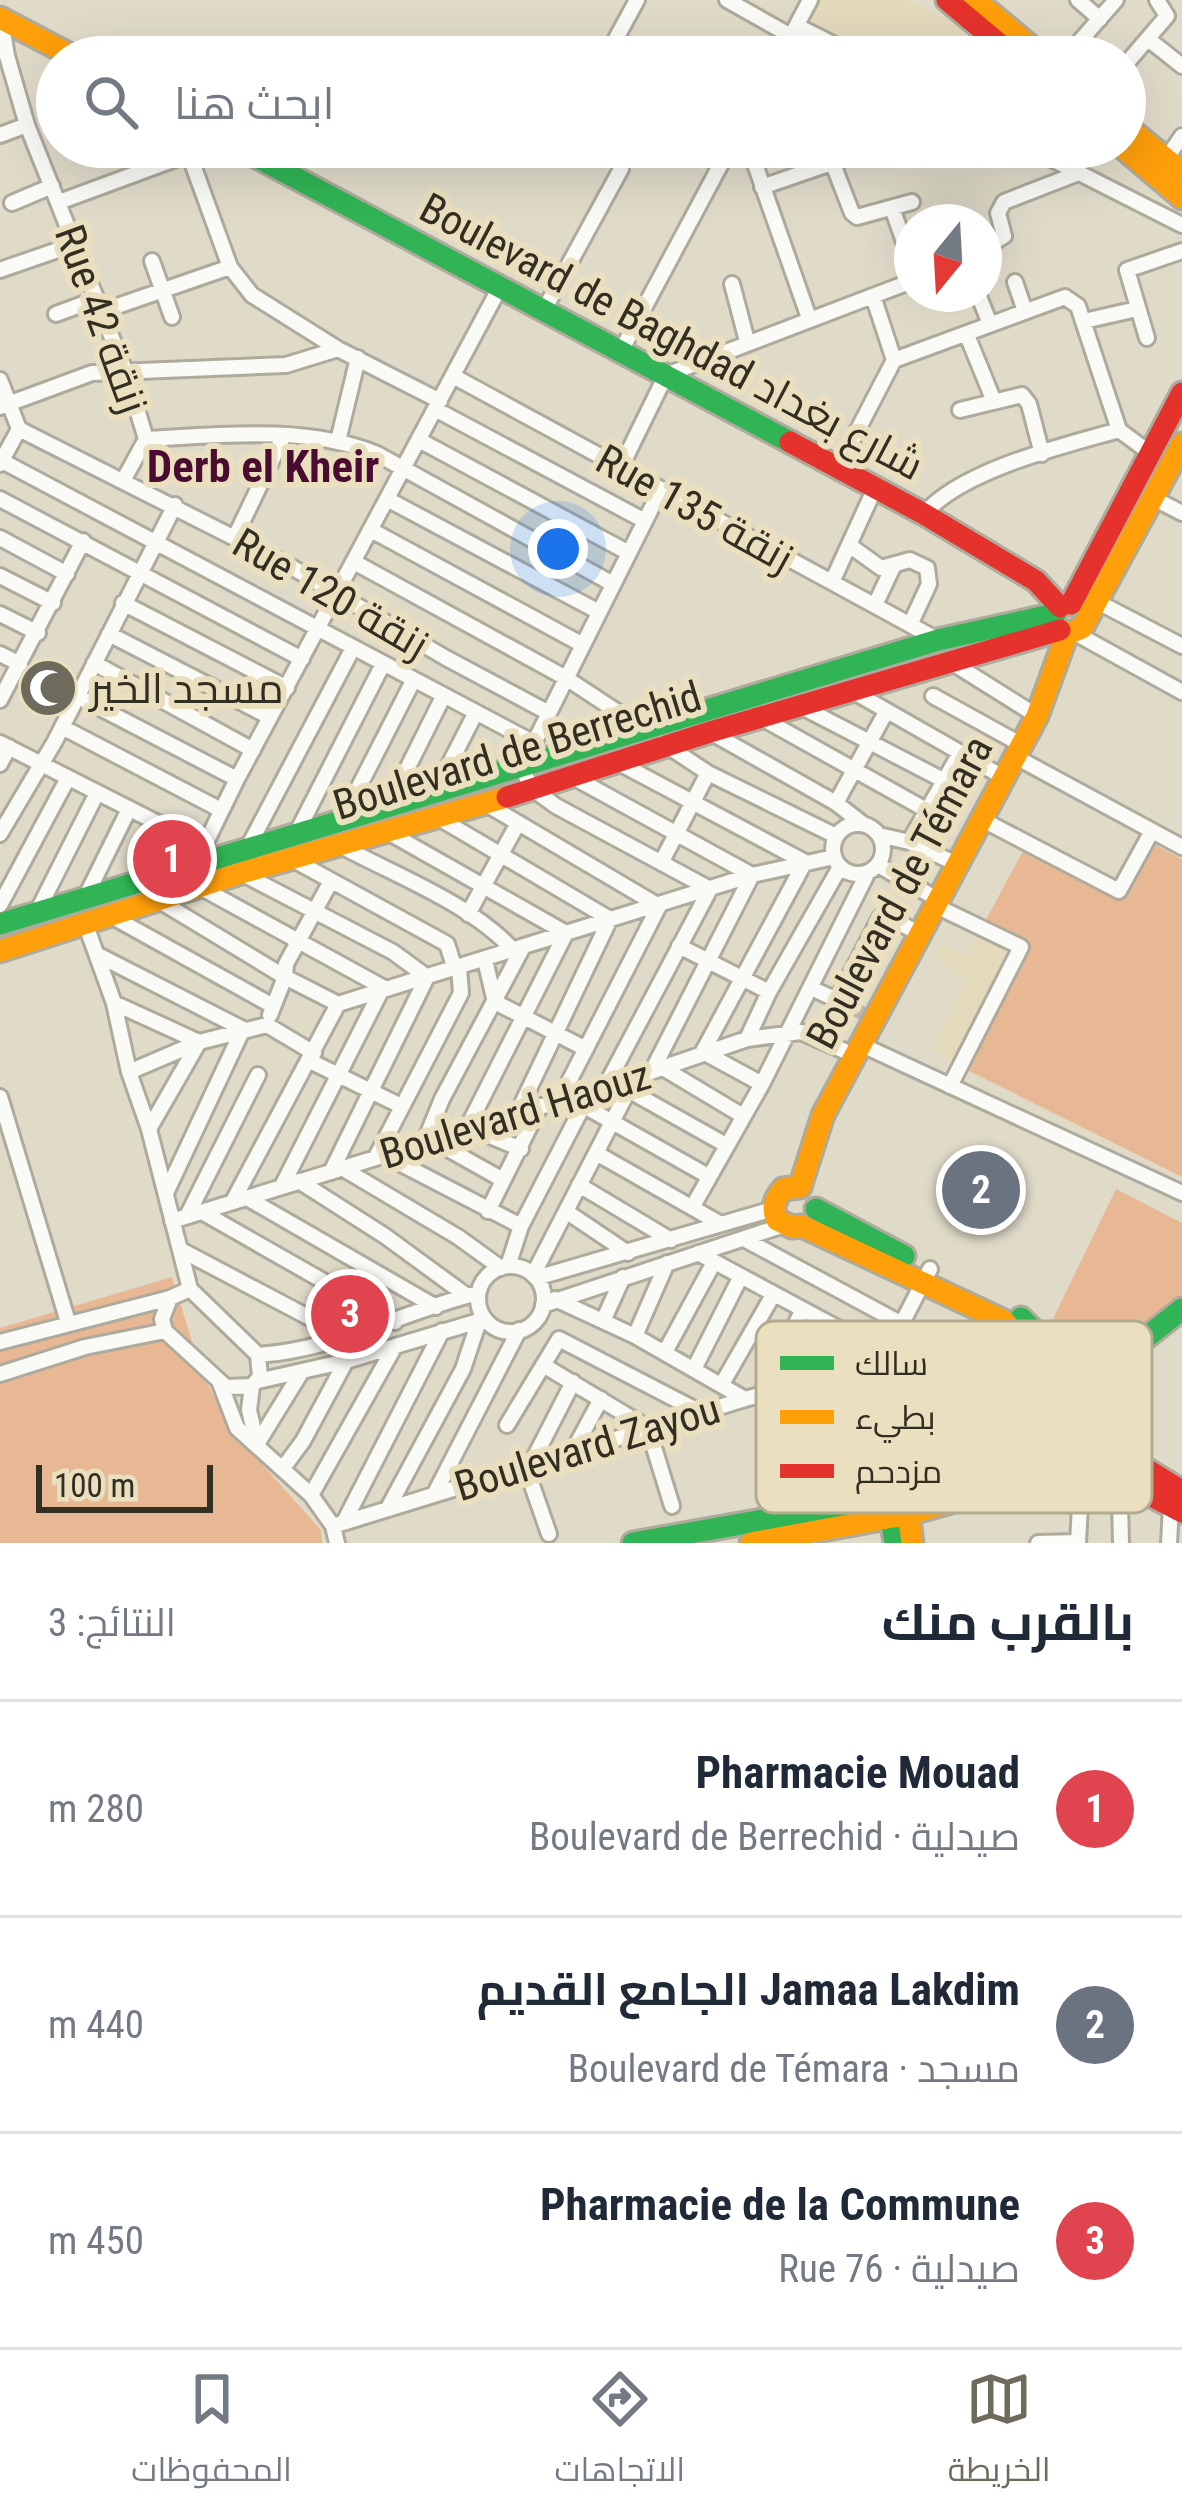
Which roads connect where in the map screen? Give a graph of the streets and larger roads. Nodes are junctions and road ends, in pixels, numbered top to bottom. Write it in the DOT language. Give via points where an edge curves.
graph roads {
  1 [pos="637,0"];
  2 [pos="727,0"];
  3 [pos="810,0"];
  4 [pos="947,0"];
  5 [pos="975,0"];
  6 [pos="1078,0"];
  7 [pos="1116,0"];
  8 [pos="1159,2"];
  9 [pos="0,18"];
  10 [pos="1100,19"];
  11 [pos="794,31"];
  12 [pos="617,36"];
  13 [pos="791,36"];
  14 [pos="804,36"];
  15 [pos="990,36"];
  16 [pos="1018,36"];
  17 [pos="1085,36"];
  18 [pos="36,37"];
  19 [pos="1148,39"];
  20 [pos="1146,41"];
  21 [pos="1182,66"];
  22 [pos="27,125"];
  23 [pos="0,135"];
  24 [pos="1182,136"];
  25 [pos="1146,143"];
  26 [pos="36,147"];
  27 [pos="1174,166"];
  28 [pos="1146,167"];
  29 [pos="45,168"];
  30 [pos="150,168"];
  31 [pos="200,168"];
  32 [pos="276,168"];
  33 [pos="621,168"];
  34 [pos="719,168"];
  35 [pos="756,168"];
  36 [pos="821,168"];
  37 [pos="835,168"];
  38 [pos="1065,168"];
  39 [pos="1078,168"];
  40 [pos="1076,174"];
  41 [pos="52,186"];
  42 [pos="762,188"];
  43 [pos="1182,198"];
  44 [pos="59,202"];
  45 [pos="912,202"];
  46 [pos="12,203"];
  47 [pos="1002,206"];
  48 [pos="892,208"];
  49 [pos="894,214"];
  50 [pos="1182,225"];
  51 [pos="75,244"];
  52 [pos="1182,251"];
  53 [pos="152,261"];
  54 [pos="230,267"];
  55 [pos="0,271"];
  56 [pos="1015,282"];
  57 [pos="732,284"];
  58 [pos="894,288"];
  59 [pos="499,290"];
  60 [pos="164,292"];
  61 [pos="873,296"];
  62 [pos="98,306"];
  63 [pos="1137,309"];
  64 [pos="544,310"];
  65 [pos="1025,311"];
  66 [pos="985,312"];
  67 [pos="56,314"];
  68 [pos="172,317"];
  69 [pos="809,318"];
  70 [pos="1084,321"];
  71 [pos="990,324"];
  72 [pos="967,335"];
  73 [pos="1147,338"];
  74 [pos="747,341"];
  75 [pos="338,349"];
  76 [pos="621,351"];
  77 [pos="358,358"];
  78 [pos="894,360"];
  79 [pos="126,373"];
  80 [pos="666,375"];
  81 [pos="453,376"];
  82 [pos="0,380"];
  83 [pos="1182,393"];
  84 [pos="993,399"];
  85 [pos="5,405"];
  86 [pos="437,405"];
  87 [pos="960,410"];
  88 [pos="19,429"];
  89 [pos="1119,430"];
  90 [pos="283,437"];
  91 [pos="146,439"];
  92 [pos="418,440"];
  93 [pos="338,442"];
  94 [pos="1182,444"];
  95 [pos="1150,453"];
  96 [pos="1042,454"];
  97 [pos="1,463"];
  98 [pos="621,467"];
  99 [pos="838,468"];
  100 [pos="402,469"];
  101 [pos="124,479"];
  102 [pos="875,488"];
  103 [pos="661,489"];
  104 [pos="1153,498"];
  105 [pos="0,499"];
  106 [pos="387,500"];
  107 [pos="175,505"];
  108 [pos="1182,513"];
  109 [pos="924,514"];
  110 [pos="645,521"];
  111 [pos="370,530"];
  112 [pos="235,537"];
  113 [pos="0,538"];
  114 [pos="155,541"];
  115 [pos="83,542"];
  116 [pos="849,544"];
  117 [pos="628,554"];
  118 [pos="354,562"];
  119 [pos="893,567"];
  120 [pos="140,573"];
  121 [pos="67,574"];
  122 [pos="0,576"];
  123 [pos="832,582"];
  124 [pos="613,584"];
  125 [pos="336,595"];
  126 [pos="53,603"];
  127 [pos="124,603"];
  128 [pos="874,605"];
  129 [pos="599,612"];
  130 [pos="0,614"];
  131 [pos="1071,617"];
  132 [pos="910,625"];
  133 [pos="318,628"];
  134 [pos="38,633"];
  135 [pos="109,634"];
  136 [pos="938,640"];
  137 [pos="583,645"];
  138 [pos="1182,646"];
  139 [pos="353,648"];
  140 [pos="0,654"];
  141 [pos="302,658"];
  142 [pos="951,662"];
  143 [pos="94,663"];
  144 [pos="20,664"];
  145 [pos="383,664"];
  146 [pos="566,679"];
  147 [pos="413,681"];
  148 [pos="286,688"];
  149 [pos="854,692"];
  150 [pos="1182,692"];
  151 [pos="1,694"];
  152 [pos="77,696"];
  153 [pos="933,696"];
  154 [pos="442,697"];
  155 [pos="802,707"];
  156 [pos="886,712"];
  157 [pos="549,713"];
  158 [pos="475,714"];
  159 [pos="1037,716"];
  160 [pos="270,717"];
  161 [pos="760,717"];
  162 [pos="62,727"];
  163 [pos="645,729"];
  164 [pos="710,732"];
  165 [pos="870,742"];
  166 [pos="534,743"];
  167 [pos="5,745"];
  168 [pos="667,746"];
  169 [pos="253,750"];
  170 [pos="1018,751"];
  171 [pos="960,754"];
  172 [pos="39,763"];
  173 [pos="619,763"];
  174 [pos="0,764"];
  175 [pos="708,772"];
  176 [pos="854,773"];
  177 [pos="572,777"];
  178 [pos="1003,777"];
  179 [pos="68,778"];
  180 [pos="527,778"];
  181 [pos="236,779"];
  182 [pos="945,781"];
  183 [pos="97,793"];
  184 [pos="692,802"];
  185 [pos="836,803"];
  186 [pos="487,804"];
  187 [pos="435,805"];
  188 [pos="129,809"];
  189 [pos="221,810"];
  190 [pos="928,811"];
  191 [pos="387,819"];
  192 [pos="981,819"];
  193 [pos="341,821"];
  194 [pos="862,824"];
  195 [pos="517,825"];
  196 [pos="1152,831"];
  197 [pos="675,832"];
  198 [pos="0,834"];
  199 [pos="879,835"];
  200 [pos="836,836"];
  201 [pos="909,842"];
  202 [pos="339,845"];
  203 [pos="202,846"];
  204 [pos="1182,848"];
  205 [pos="292,849"];
  206 [pos="499,854"];
  207 [pos="243,862"];
  208 [pos="661,862"];
  209 [pos="805,862"];
  210 [pos="837,862"];
  211 [pos="957,864"];
  212 [pos="873,868"];
  213 [pos="752,874"];
  214 [pos="195,878"];
  215 [pos="331,881"];
  216 [pos="482,885"];
  217 [pos="710,889"];
  218 [pos="158,900"];
  219 [pos="84,901"];
  220 [pos="937,903"];
  221 [pos="0,905"];
  222 [pos="659,906"];
  223 [pos="314,912"];
  224 [pos="35,914"];
  225 [pos="468,914"];
  226 [pos="111,916"];
  227 [pos="610,919"];
  228 [pos="0,924"];
  229 [pos="84,925"];
  230 [pos="566,933"];
  231 [pos="920,934"];
  232 [pos="299,941"];
  233 [pos="679,946"];
  234 [pos="518,948"];
  235 [pos="0,951"];
  236 [pos="100,956"];
  237 [pos="485,960"];
  238 [pos="707,962"];
  239 [pos="457,969"];
  240 [pos="285,977"];
  241 [pos="427,977"];
  242 [pos="740,978"];
  243 [pos="811,988"];
  244 [pos="383,990"];
  245 [pos="769,992"];
  246 [pos="496,1002"];
  247 [pos="115,1003"];
  248 [pos="338,1004"];
  249 [pos="273,1006"];
  250 [pos="525,1018"];
  251 [pos="267,1025"];
  252 [pos="243,1029"];
  253 [pos="553,1033"];
  254 [pos="788,1033"];
  255 [pos="747,1039"];
  256 [pos="199,1042"];
  257 [pos="586,1049"];
  258 [pos="859,1050"];
  259 [pos="703,1054"];
  260 [pos="312,1057"];
  261 [pos="658,1069"];
  262 [pos="129,1072"];
  263 [pos="339,1074"];
  264 [pos="258,1075"];
  265 [pos="762,1084"];
  266 [pos="950,1086"];
  267 [pos="617,1087"];
  268 [pos="370,1090"];
  269 [pos="0,1097"];
  270 [pos="571,1101"];
  271 [pos="401,1106"];
  272 [pos="540,1106"];
  273 [pos="518,1112"];
  274 [pos="743,1116"];
  275 [pos="611,1122"];
  276 [pos="469,1128"];
  277 [pos="149,1129"];
  278 [pos="428,1141"];
  279 [pos="726,1145"];
  280 [pos="521,1149"];
  281 [pos="596,1153"];
  282 [pos="380,1156"];
  283 [pos="337,1170"];
  284 [pos="708,1176"];
  285 [pos="503,1180"];
  286 [pos="298,1181"];
  287 [pos="580,1185"];
  288 [pos="282,1186"];
  289 [pos="800,1187"];
  290 [pos="1182,1193"];
  291 [pos="166,1194"];
  292 [pos="240,1200"];
  293 [pos="693,1206"];
  294 [pos="488,1211"];
  295 [pos="567,1212"];
  296 [pos="187,1216"];
  297 [pos="794,1217"];
  298 [pos="721,1224"];
  299 [pos="521,1226"];
  300 [pos="671,1240"];
  301 [pos="746,1240"];
  302 [pos="181,1250"];
  303 [pos="628,1253"];
  304 [pos="698,1253"];
  305 [pos="667,1263"];
  306 [pos="713,1264"];
  307 [pos="505,1267"];
  308 [pos="927,1275"];
  309 [pos="535,1277"];
  310 [pos="623,1277"];
  311 [pos="740,1278"];
  312 [pos="190,1289"];
  313 [pos="473,1294"];
  314 [pos="773,1295"];
  315 [pos="170,1298"];
  316 [pos="549,1302"];
  317 [pos="436,1307"];
  318 [pos="1182,1309"];
  319 [pos="802,1311"];
  320 [pos="482,1320"];
  321 [pos="603,1321"];
  322 [pos="758,1321"];
  323 [pos="796,1321"];
  324 [pos="820,1321"];
  325 [pos="896,1321"];
  326 [pos="904,1321"];
  327 [pos="1004,1321"];
  328 [pos="1023,1321"];
  329 [pos="68,1322"];
  330 [pos="395,1322"];
  331 [pos="756,1325"];
  332 [pos="1159,1328"];
  333 [pos="522,1329"];
  334 [pos="165,1331"];
  335 [pos="442,1331"];
  336 [pos="1152,1333"];
  337 [pos="635,1336"];
  338 [pos="346,1337"];
  339 [pos="1152,1338"];
  340 [pos="0,1342"];
  341 [pos="394,1346"];
  342 [pos="665,1352"];
  343 [pos="258,1355"];
  344 [pos="546,1358"];
  345 [pos="346,1361"];
  346 [pos="694,1369"];
  347 [pos="302,1371"];
  348 [pos="0,1374"];
  349 [pos="219,1381"];
  350 [pos="573,1382"];
  351 [pos="255,1384"];
  352 [pos="722,1384"];
  353 [pos="756,1392"];
  354 [pos="756,1396"];
  355 [pos="753,1397"];
  356 [pos="601,1399"];
  357 [pos="700,1412"];
  358 [pos="506,1425"];
  359 [pos="648,1428"];
  360 [pos="257,1444"];
  361 [pos="573,1451"];
  362 [pos="528,1465"];
  363 [pos="283,1468"];
  364 [pos="1152,1480"];
  365 [pos="435,1493"];
  366 [pos="311,1495"];
  367 [pos="1178,1502"];
  368 [pos="672,1506"];
  369 [pos="388,1508"];
  370 [pos="848,1513"];
  371 [pos="870,1513"];
  372 [pos="897,1513"];
  373 [pos="901,1513"];
  374 [pos="1120,1513"];
  375 [pos="338,1524"];
  376 [pos="549,1534"];
  377 [pos="1078,1542"];
  378 [pos="337,1543"];
  379 [pos="633,1543"];
  380 [pos="751,1543"];
  381 [pos="895,1543"];
  382 [pos="912,1543"];
  383 [pos="1038,1543"];
  384 [pos="1121,1543"];
  385 [pos="1169,1543"];
  1 -- 12 [label="street"];
  2 -- 11 [label="street"];
  3 -- 11 [label="street"];
  4 -- 15 [label="street"];
  5 -- 16 [label="street"];
  6 -- 10 [label="street"];
  7 -- 10 [label="street"];
  8 -- 19 [label="street" via="1168,16"];
  9 -- 18 [label="street"];
  9 -- 22 [label="street, Rue 42 زنقة"];
  10 -- 17 [label="street"];
  11 -- 13 [label="street"];
  11 -- 14 [label="street"];
  19 -- 20 [label="street"];
  19 -- 21 [label="street"];
  22 -- 23 [label="street"];
  22 -- 26 [label="street, Rue 42 زنقة"];
  24 -- 27 [label="street"];
  25 -- 27 [label="street"];
  28 -- 43 [label="street"];
  29 -- 41 [label="street, Rue 42 زنقة"];
  30 -- 44 [label="street"];
  31 -- 54 [label="street"];
  32 -- 59 [label="street, Boulevard de Baghdad شارع بغداد"];
  33 -- 64 [label="street"];
  34 -- 76 [label="street"];
  35 -- 42 [label="street"];
  36 -- 42 [label="street"];
  37 -- 48 [label="street" via="854,215"];
  38 -- 40 [label="street"];
  39 -- 40 [label="street"];
  40 -- 47 [label="street"];
  40 -- 50 [label="street"];
  41 -- 44 [label="street, Rue 42 زنقة"];
  41 -- 46 [label="street"];
  42 -- 69 [label="street"];
  44 -- 51 [label="street, Rue 42 زنقة"];
  45 -- 48 [label="street"];
  48 -- 49 [label="street"];
  51 -- 55 [label="street"];
  51 -- 62 [label="street, Rue 42 زنقة"];
  52 -- 63 [label="street" via="1129,268"];
  53 -- 60 [label="street"];
  54 -- 60 [label="street"];
  54 -- 75 [label="street" via="259,301"];
  56 -- 65 [label="street"];
  57 -- 74 [label="street"];
  58 -- 61 [label="street"];
  59 -- 64 [label="street, Boulevard de Baghdad شارع بغداد"];
  59 -- 81 [label="street"];
  60 -- 62 [label="street"];
  60 -- 68 [label="street"];
  61 -- 69 [label="street"];
  61 -- 78 [label="street"];
  62 -- 67 [label="street"];
  62 -- 79 [label="street, Rue 42 زنقة"];
  63 -- 70 [label="street"];
  63 -- 73 [label="street"];
  64 -- 76 [label="street, Boulevard de Baghdad شارع بغداد"];
  65 -- 70 [label="street" via="1065,296"];
  65 -- 71 [label="street"];
  66 -- 71 [label="street"];
  69 -- 74 [label="street"];
  70 -- 89 [label="street"];
  71 -- 72 [label="street"];
  72 -- 78 [label="street"];
  72 -- 84 [label="street"];
  74 -- 80 [label="street"];
  75 -- 77 [label="street"];
  75 -- 79 [label="street" via="286,365"];
  76 -- 80 [label="street, Boulevard de Baghdad شارع بغداد"];
  77 -- 86 [label="street"];
  77 -- 93 [label="street"];
  78 -- 99 [label="street"];
  79 -- 85 [label="street" via="92,373"];
  79 -- 91 [label="street, Rue 42 زنقة"];
  80 -- 98 [label="street"];
  80 -- 99 [label="street, Boulevard de Baghdad شارع بغداد"];
  81 -- 86 [label="street"];
  81 -- 98 [label="street, Rue 135 زنقة"];
  82 -- 85 [label="street"];
  83 -- 95 [label="street, Boulevard de Témara"];
  84 -- 87 [label="street"];
  84 -- 96 [label="street" via="1025,397"];
  85 -- 88 [label="street"];
  86 -- 92 [label="street"];
  86 -- 110 [label="street"];
  88 -- 97 [label="street"];
  88 -- 101 [label="street, Rue 120 زنقة"];
  89 -- 95 [label="street"];
  89 -- 96 [label="street"];
  90 -- 91 [label="street"];
  90 -- 93 [label="street"];
  90 -- 112 [label="street"];
  91 -- 101 [label="street, Rue 42 زنقة"];
  92 -- 100 [label="street"];
  92 -- 117 [label="street"];
  93 -- 100 [label="street"];
  94 -- 104 [label="street, Boulevard de Témara"];
  95 -- 131 [label="street, Boulevard de Témara"];
  96 -- 109 [label="street" via="952,488"];
  97 -- 114 [label="street"];
  98 -- 103 [label="street, Rue 135 زنقة"];
  99 -- 102 [label="street, Boulevard de Baghdad شارع بغداد"];
  100 -- 106 [label="street"];
  100 -- 124 [label="street"];
  101 -- 107 [label="street, Rue 120 زنقة"];
  102 -- 109 [label="street, Boulevard de Baghdad شارع بغداد"];
  102 -- 116 [label="street"];
  103 -- 110 [label="street"];
  103 -- 123 [label="street, Rue 135 زنقة"];
  104 -- 108 [label="street"];
  104 -- 131 [label="street, Boulevard de Témara"];
  105 -- 115 [label="street"];
  106 -- 111 [label="street"];
  106 -- 129 [label="street"];
  107 -- 112 [label="street, Rue 120 زنقة"];
  107 -- 114 [label="street"];
  109 -- 131 [label="street, Boulevard de Baghdad شارع بغداد" via="1036,581"];
  110 -- 117 [label="street"];
  111 -- 118 [label="street"];
  111 -- 137 [label="street"];
  112 -- 125 [label="street, Rue 120 زنقة"];
  113 -- 121 [label="street"];
  114 -- 120 [label="street"];
  114 -- 133 [label="street"];
  115 -- 120 [label="street"];
  115 -- 121 [label="street"];
  116 -- 119 [label="street" via="881,568"];
  116 -- 123 [label="street"];
  117 -- 124 [label="street"];
  118 -- 125 [label="street"];
  118 -- 146 [label="street"];
  119 -- 128 [label="street"];
  119 -- 132 [label="street" via="918,561 931,572"];
  120 -- 127 [label="street"];
  120 -- 141 [label="street"];
  121 -- 126 [label="street"];
  122 -- 126 [label="street"];
  123 -- 128 [label="street, Rue 135 زنقة"];
  124 -- 129 [label="street"];
  125 -- 133 [label="street"];
  125 -- 157 [label="street, Rue 120 زنقة"];
  126 -- 134 [label="street"];
  127 -- 135 [label="street"];
  127 -- 148 [label="street"];
  128 -- 132 [label="street, Rue 135 زنقة"];
  129 -- 137 [label="street"];
  130 -- 134 [label="street"];
  131 -- 136 [label="street, Boulevard de Berrechid"];
  131 -- 138 [label="street"];
  131 -- 142 [label="street, Boulevard de Berrechid"];
  131 -- 150 [label="street"];
  131 -- 159 [label="street, Boulevard de Témara"];
  132 -- 136 [label="street, Rue 135 زنقة"];
  133 -- 139 [label="street"];
  133 -- 141 [label="street"];
  134 -- 144 [label="street"];
  135 -- 143 [label="street"];
  135 -- 160 [label="street"];
  136 -- 163 [label="street, Boulevard de Berrechid"];
  137 -- 146 [label="street"];
  139 -- 145 [label="street"];
  139 -- 207 [label="street"];
  140 -- 144 [label="street"];
  141 -- 148 [label="street"];
  142 -- 149 [label="street, Boulevard de Berrechid"];
  142 -- 159 [label="street"];
  143 -- 152 [label="street"];
  143 -- 169 [label="street"];
  144 -- 151 [label="street"];
  145 -- 147 [label="street"];
  145 -- 205 [label="street, Rue 120 زنقة"];
  146 -- 157 [label="street"];
  146 -- 163 [label="street"];
  147 -- 154 [label="street"];
  147 -- 193 [label="street"];
  148 -- 160 [label="street"];
  149 -- 155 [label="street, Boulevard de Berrechid"];
  149 -- 156 [label="street"];
  152 -- 162 [label="street"];
  152 -- 181 [label="street"];
  153 -- 170 [label="street"];
  154 -- 158 [label="street"];
  154 -- 191 [label="street"];
  155 -- 161 [label="street, Boulevard de Berrechid"];
  155 -- 165 [label="street"];
  156 -- 165 [label="street"];
  156 -- 171 [label="street"];
  157 -- 166 [label="street"];
  158 -- 166 [label="street"];
  158 -- 187 [label="street"];
  159 -- 170 [label="street, Boulevard de Témara"];
  160 -- 169 [label="street"];
  161 -- 164 [label="street, Boulevard de Berrechid"];
  161 -- 176 [label="street"];
  162 -- 172 [label="street"];
  162 -- 189 [label="street"];
  163 -- 168 [label="street"];
  163 -- 180 [label="street, Boulevard de Berrechid"];
  164 -- 168 [label="street, Boulevard de Berrechid"];
  164 -- 185 [label="street"];
  165 -- 176 [label="street"];
  165 -- 182 [label="street"];
  166 -- 180 [label="street"];
  167 -- 172 [label="street"];
  167 -- 174 [label="street"];
  168 -- 173 [label="street, Boulevard de Berrechid"];
  168 -- 175 [label="street"];
  169 -- 181 [label="street"];
  170 -- 178 [label="street, Boulevard de Témara"];
  170 -- 196 [label="street"];
  171 -- 178 [label="street"];
  171 -- 182 [label="street"];
  172 -- 179 [label="street"];
  172 -- 198 [label="street"];
  173 -- 177 [label="street, Boulevard de Berrechid"];
  173 -- 184 [label="street"];
  175 -- 184 [label="street"];
  175 -- 200 [label="street"];
  176 -- 185 [label="street"];
  176 -- 190 [label="street"];
  177 -- 180 [label="street, Boulevard de Berrechid"];
  177 -- 197 [label="street"];
  178 -- 192 [label="street, Boulevard de Témara"];
  179 -- 183 [label="street"];
  179 -- 221 [label="street"];
  180 -- 186 [label="street, Boulevard de Berrechid"];
  180 -- 187 [label="street, Boulevard de Berrechid"];
  180 -- 208 [label="street" via="567,812"];
  181 -- 189 [label="street"];
  182 -- 190 [label="street"];
  183 -- 188 [label="street"];
  183 -- 224 [label="street"];
  184 -- 197 [label="street"];
  184 -- 209 [label="street"];
  185 -- 194 [label="street"];
  186 -- 187 [label="street, Boulevard de Berrechid"];
  186 -- 195 [label="street"];
  187 -- 191 [label="street, Boulevard de Berrechid"];
  187 -- 206 [label="street"];
  188 -- 203 [label="street"];
  188 -- 219 [label="street"];
  189 -- 203 [label="street"];
  190 -- 201 [label="street"];
  191 -- 193 [label="street, Boulevard de Berrechid"];
  191 -- 202 [label="street, Boulevard de Berrechid"];
  191 -- 216 [label="street"];
  192 -- 196 [label="street" via="1119,891"];
  192 -- 211 [label="street, Boulevard de Témara"];
  193 -- 205 [label="street, Boulevard de Berrechid"];
  194 -- 199 [label="street"];
  194 -- 200 [label="street"];
  195 -- 206 [label="street"];
  195 -- 222 [label="street"];
  196 -- 204 [label="street"];
  197 -- 208 [label="street"];
  197 -- 213 [label="street"];
  199 -- 201 [label="street"];
  199 -- 212 [label="street" via="884,852"];
  200 -- 210 [label="street"];
  201 -- 211 [label="street"];
  202 -- 205 [label="street, Boulevard de Berrechid"];
  202 -- 225 [label="street"];
  203 -- 214 [label="street"];
  205 -- 207 [label="street, Boulevard de Berrechid"];
  205 -- 215 [label="street"];
  206 -- 216 [label="street"];
  206 -- 227 [label="street"];
  207 -- 214 [label="street, Boulevard de Berrechid"];
  207 -- 223 [label="street"];
  208 -- 217 [label="street"];
  209 -- 210 [label="street"];
  209 -- 213 [label="street"];
  209 -- 242 [label="street"];
  210 -- 212 [label="street" via="852,874"];
  210 -- 245 [label="street"];
  211 -- 220 [label="street, Boulevard de Témara"];
  212 -- 220 [label="street"];
  212 -- 243 [label="street"];
  213 -- 217 [label="street"];
  213 -- 238 [label="street"];
  214 -- 218 [label="street, Boulevard de Berrechid"];
  214 -- 219 [label="street, Boulevard de Berrechid"];
  214 -- 232 [label="street"];
  215 -- 223 [label="street"];
  215 -- 239 [label="street" via="450,947"];
  216 -- 225 [label="street"];
  216 -- 230 [label="street"];
  217 -- 222 [label="street"];
  217 -- 233 [label="street"];
  218 -- 226 [label="street, Boulevard de Berrechid"];
  218 -- 240 [label="street"];
  219 -- 224 [label="street, Boulevard de Berrechid"];
  219 -- 229 [label="street"];
  220 -- 231 [label="street, Boulevard de Témara"];
  220 -- 266 [label="street" via="1021,946"];
  222 -- 227 [label="street"];
  222 -- 257 [label="street"];
  223 -- 232 [label="street"];
  223 -- 241 [label="street"];
  224 -- 228 [label="street, Boulevard de Berrechid"];
  225 -- 234 [label="street"];
  226 -- 229 [label="street, Boulevard de Berrechid"];
  226 -- 249 [label="street"];
  227 -- 230 [label="street"];
  227 -- 253 [label="street"];
  229 -- 235 [label="street, Boulevard de Berrechid"];
  229 -- 236 [label="street"];
  230 -- 234 [label="street"];
  230 -- 250 [label="street"];
  231 -- 243 [label="street" via="880,918 837,1000"];
  231 -- 258 [label="street, Boulevard de Témara"];
  232 -- 240 [label="street"];
  232 -- 244 [label="street"];
  233 -- 238 [label="street"];
  233 -- 267 [label="street"];
  234 -- 237 [label="street"];
  234 -- 246 [label="street"];
  236 -- 247 [label="street"];
  236 -- 252 [label="street"];
  237 -- 239 [label="street"];
  237 -- 246 [label="street"];
  238 -- 242 [label="street"];
  238 -- 261 [label="street"];
  239 -- 241 [label="street"];
  239 -- 271 [label="street" via="461,993"];
  240 -- 248 [label="street"];
  240 -- 249 [label="street"];
  241 -- 244 [label="street"];
  241 -- 268 [label="street"];
  242 -- 245 [label="street"];
  242 -- 259 [label="street"];
  243 -- 254 [label="street"];
  244 -- 248 [label="street"];
  244 -- 263 [label="street"];
  245 -- 255 [label="street"];
  246 -- 250 [label="street"];
  246 -- 278 [label="street"];
  247 -- 256 [label="street"];
  247 -- 262 [label="street"];
  248 -- 260 [label="street"];
  249 -- 251 [label="street"];
  250 -- 253 [label="street"];
  250 -- 276 [label="street"];
  251 -- 252 [label="street"];
  251 -- 260 [label="street"];
  252 -- 256 [label="street"];
  252 -- 291 [label="street"];
  253 -- 257 [label="street"];
  253 -- 273 [label="street"];
  254 -- 255 [label="street, Boulevard Haouz"];
  254 -- 258 [label="street, Boulevard Haouz"];
  254 -- 265 [label="street"];
  255 -- 259 [label="street, Boulevard Haouz"];
  256 -- 262 [label="street"];
  256 -- 277 [label="street"];
  257 -- 270 [label="street"];
  258 -- 266 [label="street, Boulevard Haouz"];
  258 -- 289 [label="street, Boulevard de Témara" via="824,1115"];
  259 -- 261 [label="street, Boulevard Haouz"];
  259 -- 265 [label="street"];
  260 -- 263 [label="street"];
  260 -- 292 [label="street"];
  261 -- 267 [label="street, Boulevard Haouz"];
  261 -- 274 [label="street"];
  262 -- 277 [label="street"];
  263 -- 268 [label="street"];
  263 -- 288 [label="street"];
  264 -- 296 [label="street"];
  265 -- 274 [label="street"];
  266 -- 290 [label="street, Boulevard Haouz"];
  267 -- 270 [label="street, Boulevard Haouz"];
  267 -- 275 [label="street"];
  267 -- 279 [label="street"];
  268 -- 271 [label="street"];
  268 -- 283 [label="street"];
  269 -- 329 [label="street"];
  270 -- 272 [label="street, Boulevard Haouz"];
  270 -- 275 [label="street"];
  270 -- 299 [label="street"];
  271 -- 282 [label="street"];
  272 -- 273 [label="street, Boulevard Haouz"];
  272 -- 280 [label="street"];
  273 -- 276 [label="street, Boulevard Haouz"];
  274 -- 279 [label="street"];
  275 -- 281 [label="street"];
  275 -- 284 [label="street"];
  276 -- 278 [label="street, Boulevard Haouz"];
  276 -- 280 [label="street"];
  277 -- 291 [label="street"];
  278 -- 282 [label="street, Boulevard Haouz"];
  278 -- 285 [label="street"];
  279 -- 284 [label="street"];
  280 -- 285 [label="street"];
  281 -- 287 [label="street"];
  281 -- 293 [label="street"];
  282 -- 283 [label="street, Boulevard Haouz"];
  282 -- 294 [label="street"];
  283 -- 286 [label="street, Boulevard Haouz"];
  283 -- 307 [label="street"];
  284 -- 293 [label="street"];
  285 -- 294 [label="street"];
  286 -- 288 [label="street, Boulevard Haouz"];
  286 -- 313 [label="street"];
  287 -- 295 [label="street"];
  287 -- 300 [label="street"];
  288 -- 292 [label="street, Boulevard Haouz"];
  289 -- 297 [label="street" via="812,1196"];
  289 -- 297 [label="street" via="783,1189"];
  291 -- 296 [label="street"];
  292 -- 296 [label="street, Boulevard Haouz"];
  292 -- 317 [label="street"];
  293 -- 298 [label="street"];
  294 -- 299 [label="street"];
  295 -- 303 [label="street"];
  295 -- 309 [label="street"];
  296 -- 302 [label="street"];
  296 -- 330 [label="street"];
  297 -- 298 [label="street"];
  297 -- 301 [label="street"];
  297 -- 308 [label="street"];
  298 -- 300 [label="street"];
  299 -- 307 [label="street"];
  300 -- 303 [label="street"];
  301 -- 304 [label="street"];
  301 -- 325 [label="street"];
  302 -- 312 [label="street"];
  302 -- 338 [label="street"];
  303 -- 309 [label="street"];
  304 -- 305 [label="street"];
  304 -- 306 [label="street"];
  305 -- 310 [label="street"];
  305 -- 337 [label="street"];
  306 -- 311 [label="street"];
  306 -- 342 [label="street"];
  307 -- 309 [label="street"];
  307 -- 313 [label="street"];
  308 -- 326 [label="street"];
  308 -- 327 [label="street"];
  308 -- 328 [label="street" via="1008,1307"];
  309 -- 316 [label="street"];
  310 -- 316 [label="street"];
  310 -- 321 [label="street"];
  311 -- 314 [label="street"];
  311 -- 346 [label="street"];
  312 -- 315 [label="street"];
  312 -- 343 [label="street"];
  313 -- 317 [label="street"];
  313 -- 320 [label="street"];
  314 -- 319 [label="street"];
  314 -- 322 [label="street"];
  315 -- 329 [label="street"];
  315 -- 334 [label="street"];
  316 -- 321 [label="street"];
  316 -- 333 [label="street"];
  317 -- 330 [label="street"];
  318 -- 332 [label="street"];
  319 -- 323 [label="street"];
  319 -- 324 [label="street"];
  320 -- 333 [label="street"];
  320 -- 335 [label="street"];
  320 -- 369 [label="street"];
  321 -- 337 [label="street"];
  329 -- 340 [label="street"];
  330 -- 338 [label="street"];
  331 -- 352 [label="street"];
  332 -- 336 [label="street"];
  332 -- 339 [label="street"];
  333 -- 344 [label="street"];
  333 -- 365 [label="street"];
  334 -- 348 [label="street"];
  334 -- 349 [label="street"];
  335 -- 341 [label="street"];
  335 -- 375 [label="street"];
  337 -- 342 [label="street"];
  338 -- 343 [label="street"];
  341 -- 345 [label="street"];
  341 -- 366 [label="street"];
  342 -- 346 [label="street"];
  343 -- 351 [label="street"];
  344 -- 350 [label="street"];
  344 -- 357 [label="street" via="557,1339 571,1342"];
  344 -- 358 [label="street"];
  345 -- 347 [label="street"];
  345 -- 363 [label="street"];
  346 -- 352 [label="street"];
  347 -- 351 [label="street"];
  347 -- 360 [label="street"];
  349 -- 351 [label="street"];
  349 -- 360 [label="street" via="231,1418"];
  350 -- 356 [label="street"];
  350 -- 362 [label="street"];
  351 -- 360 [label="street" via="248,1410"];
  352 -- 355 [label="street"];
  353 -- 355 [label="street"];
  354 -- 355 [label="street, Boulevard Zayou"];
  355 -- 357 [label="street, Boulevard Zayou"];
  356 -- 359 [label="street"];
  356 -- 361 [label="street"];
  357 -- 359 [label="street, Boulevard Zayou"];
  359 -- 361 [label="street, Boulevard Zayou"];
  359 -- 368 [label="street"];
  360 -- 363 [label="street"];
  361 -- 362 [label="street, Boulevard Zayou"];
  362 -- 365 [label="street, Boulevard Zayou"];
  362 -- 376 [label="street"];
  363 -- 366 [label="street"];
  364 -- 367 [label="street"];
  365 -- 369 [label="street, Boulevard Zayou"];
  366 -- 375 [label="street"];
  367 -- 385 [label="street"];
  369 -- 375 [label="street, Boulevard Zayou"];
  370 -- 379 [label="street"];
  371 -- 380 [label="street"];
  372 -- 381 [label="street"];
  373 -- 382 [label="street"];
  374 -- 384 [label="street"];
  375 -- 378 [label="street"];
  377 -- 383 [label="street"];
}
